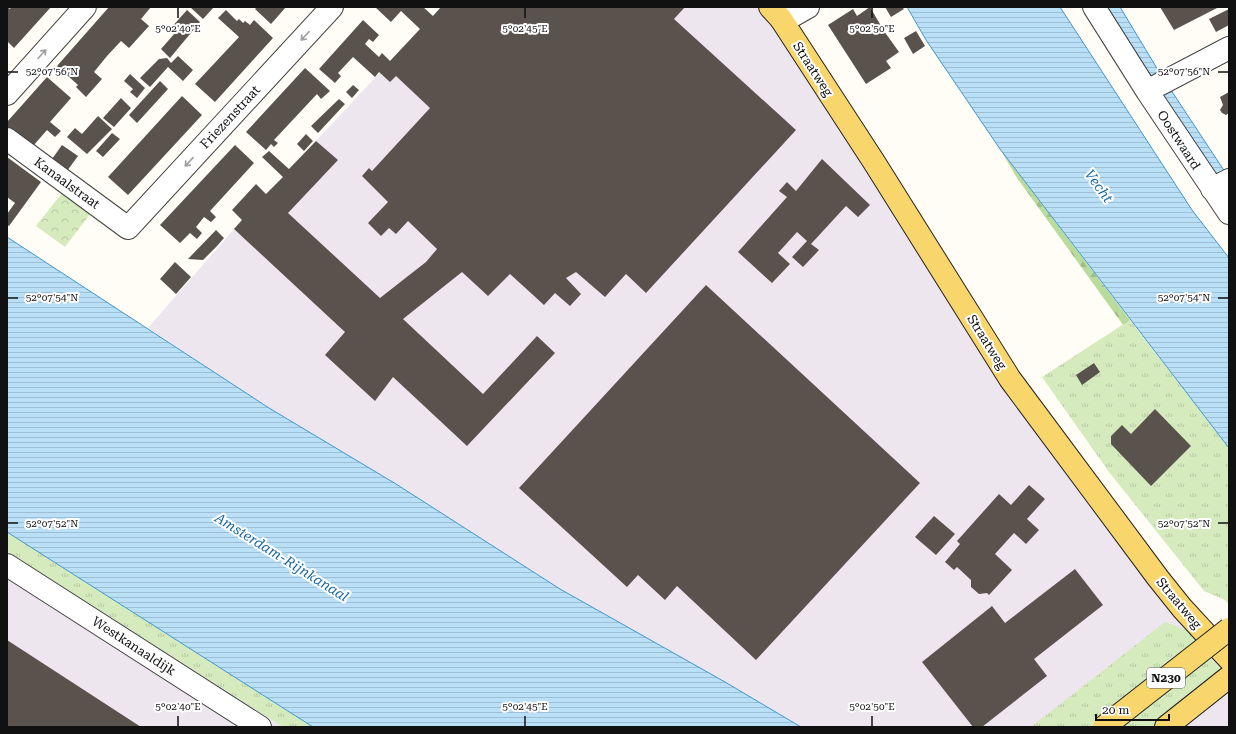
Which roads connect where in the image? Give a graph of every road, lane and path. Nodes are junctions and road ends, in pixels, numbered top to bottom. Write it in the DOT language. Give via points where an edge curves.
graph roads {
  1 [pos="84,7"];
  2 [pos="332,7"];
  3 [pos="808,7"];
  4 [pos="1094,7"];
  5 [pos="776,13"];
  6 [pos="1229,48"];
  7 [pos="1150,89"];
  8 [pos="7,94"];
  9 [pos="7,139"];
  10 [pos="1220,185"];
  11 [pos="1229,214"];
  12 [pos="128,228"];
  13 [pos="7,565"];
  14 [pos="1229,629"];
  15 [pos="1229,660"];
  16 [pos="1229,677"];
  17 [pos="260,727"];
  18 [pos="1104,727"];
  19 [pos="1166,727"];
  8 -- 1 [label="street, one-way"];
  2 -- 12 [label="street, Friezenstraat, one-way"];
  3 -- 5 [label="street" via="794,15"];
  4 -- 7 [label="street, Oostwaard"];
  5 -- 15 [label="main road, Straatweg" via="870,156 1010,379 1158,578"];
  6 -- 7 [label="street"];
  7 -- 10 [label="street, Oostwaard"];
  9 -- 12 [label="street, Kanaalstraat"];
  10 -- 11 [label="street, Oostwaard"];
  13 -- 17 [label="street, Westkanaaldijk"];
  14 -- 18 [label="main road, N230, bridge"];
  16 -- 19 [label="main road, N230"];
}
